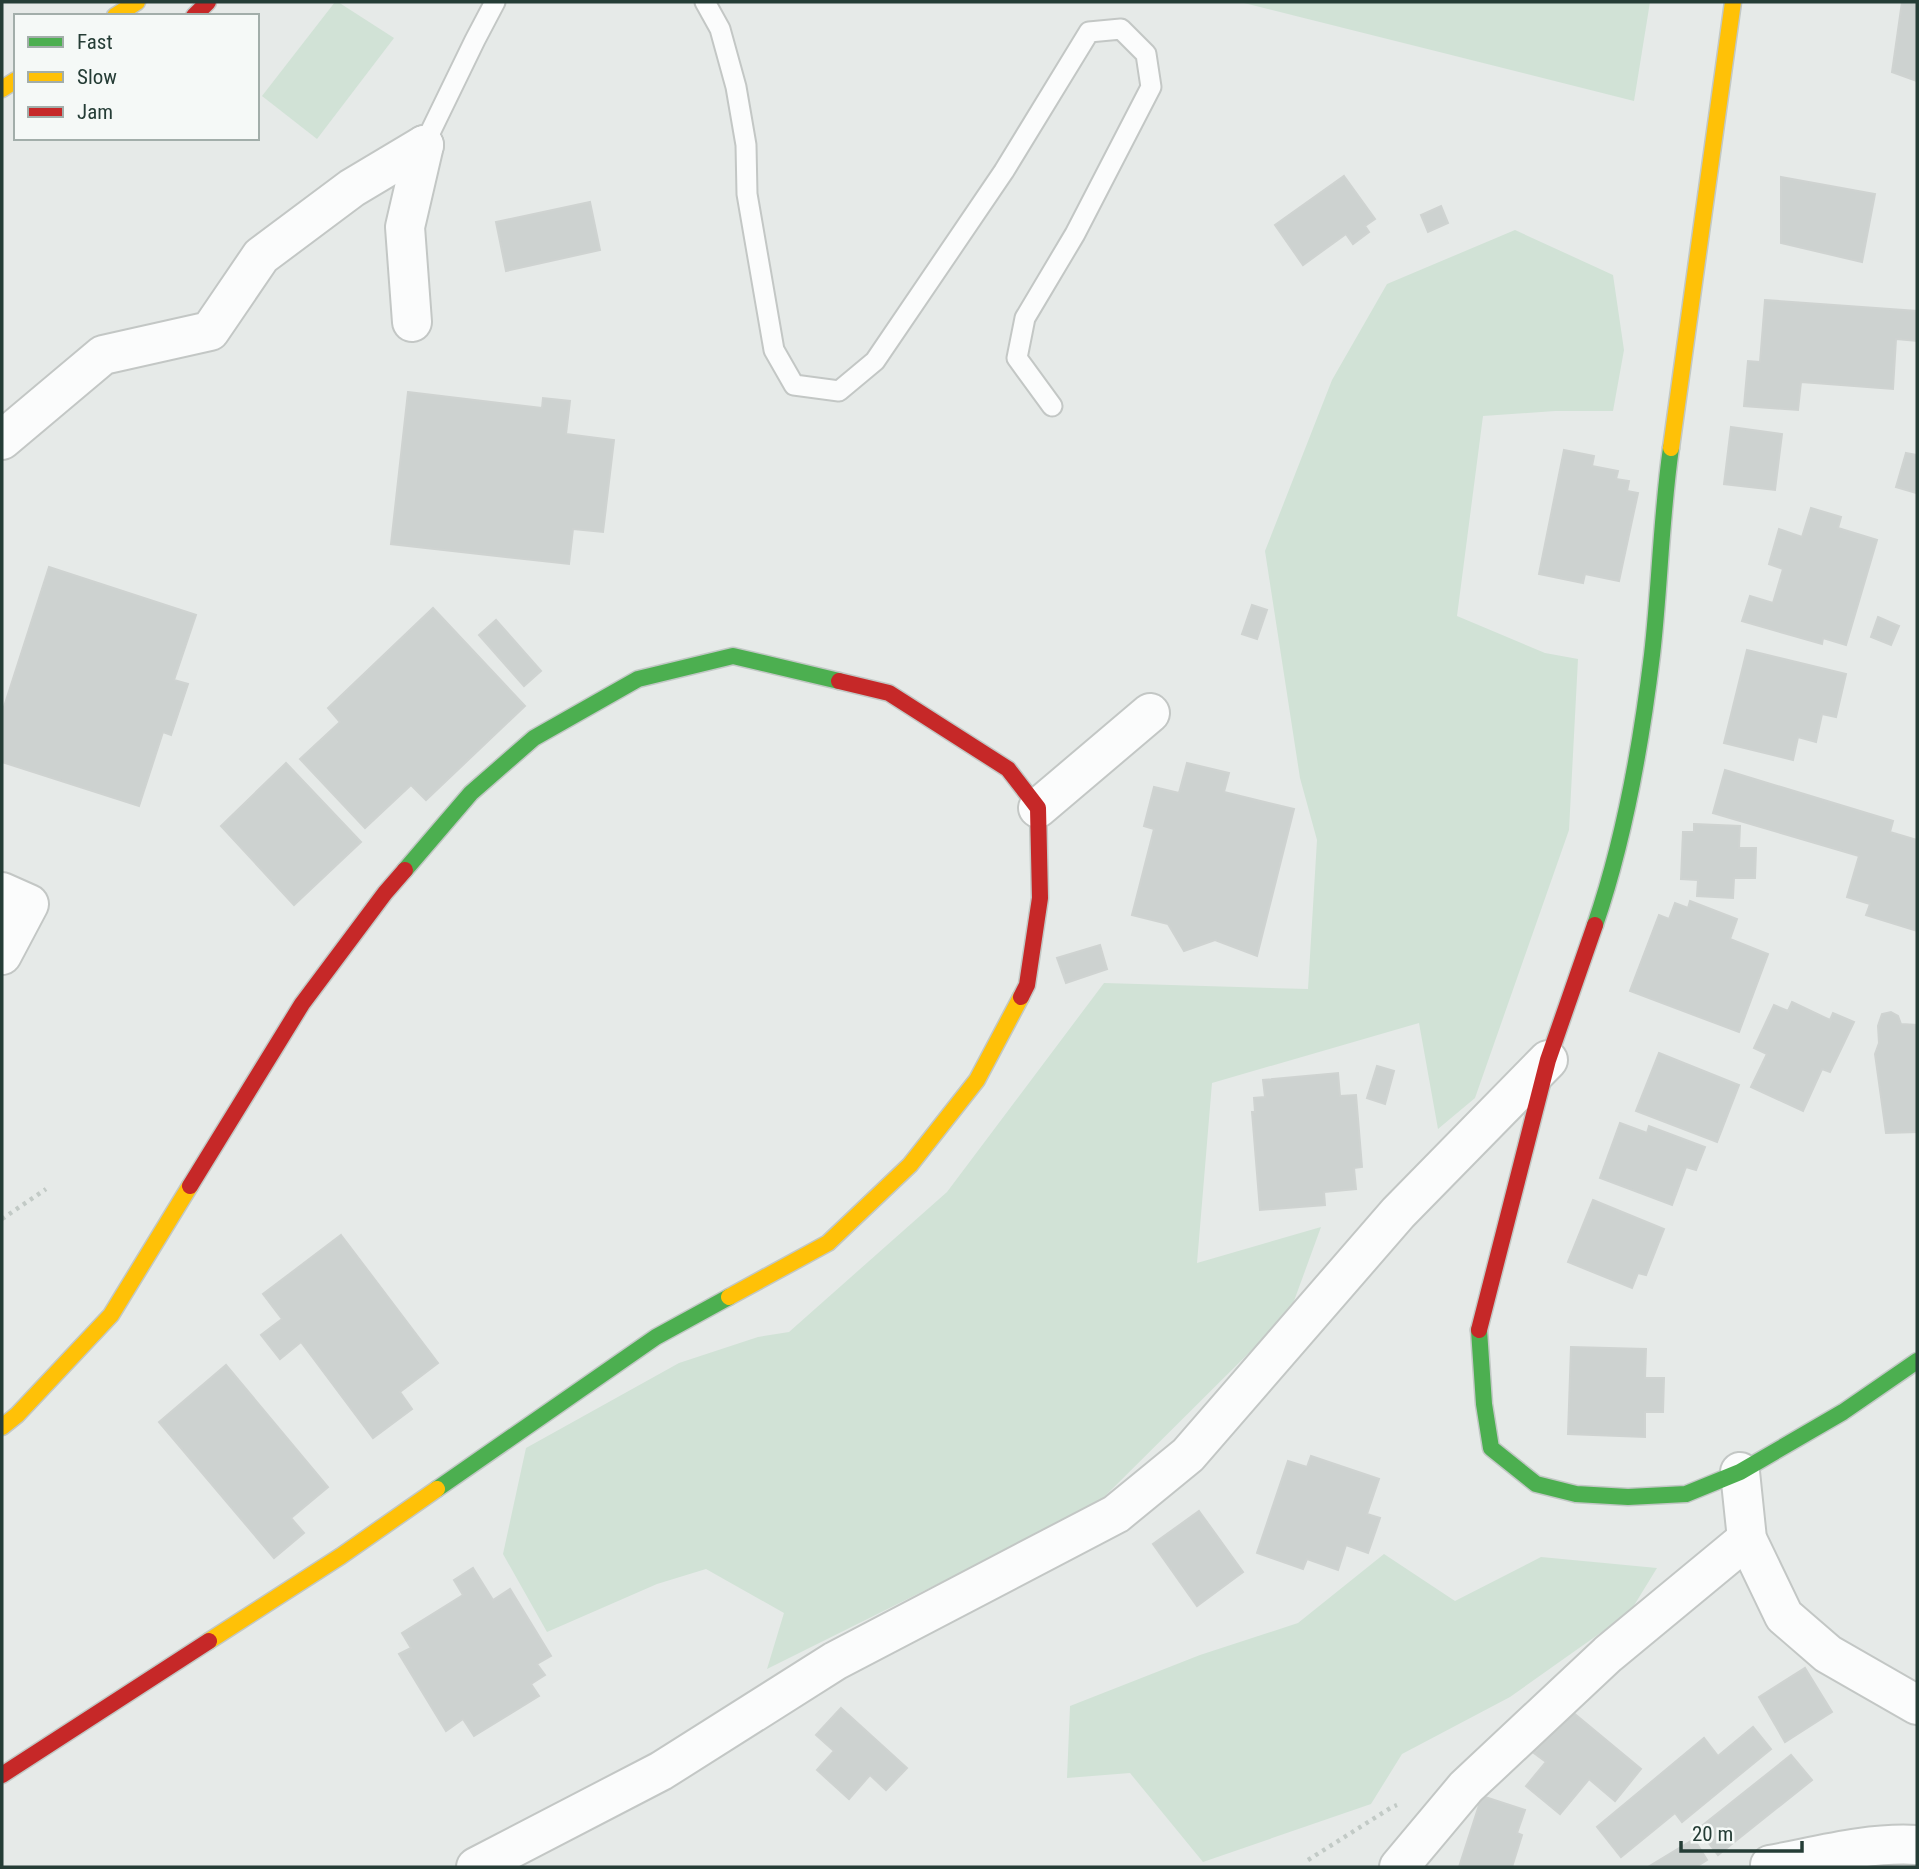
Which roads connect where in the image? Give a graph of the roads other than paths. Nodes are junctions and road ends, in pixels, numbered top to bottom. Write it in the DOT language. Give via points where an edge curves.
graph roads {
  1 [pos="137,2"];
  2 [pos="495,2"];
  3 [pos="705,2"];
  4 [pos="1733,2"];
  5 [pos="119,14"];
  6 [pos="424,145"];
  7 [pos="412,321"];
  8 [pos="1052,406"];
  9 [pos="2,440"];
  10 [pos="1150,713"];
  11 [pos="1038,808"];
  12 [pos="2,892"];
  13 [pos="2,956"];
  14 [pos="1548,1060"];
  15 [pos="1917,1360"];
  16 [pos="2,1427"];
  17 [pos="1740,1472"];
  18 [pos="1747,1539"];
  19 [pos="1917,1705"];
  20 [pos="2,1775"];
  21 [pos="1917,1845"];
  22 [pos="1770,1865"];
  23 [pos="476,1867"];
  24 [pos="1399,1867"];
  1 -- 5 [label="street"];
  2 -- 6 [label="lane"];
  3 -- 8 [label="lane" via="720,30 736,87 746,145 747,194 774,350 794,385 839,391 875,361 1004,171 1089,32 1121,29 1146,54 1151,87 1075,234 1025,318 1017,358"];
  4 -- 14 [label="street" via="1670,454 1637,765 1608,888"];
  6 -- 7 [label="street" via="405,227"];
  6 -- 9 [label="street" via="352,188 261,256 210,331 103,355"];
  10 -- 11 [label="street"];
  11 -- 16 [label="street" via="1008,769 889,693 733,656 638,679 534,738 471,793 385,893 302,1004 111,1315"];
  11 -- 20 [label="street" via="1040,898 1027,985 977,1080 910,1165 828,1243 656,1337 341,1556"];
  12 -- 13 [label="street" via="30,904"];
  14 -- 17 [label="street" via="1479,1328 1491,1448 1536,1484 1576,1494 1686,1494"];
  14 -- 23 [label="street" via="1398,1213 1188,1455 1116,1514 835,1661 661,1771"];
  15 -- 17 [label="street" via="1843,1412"];
  17 -- 18 [label="street"];
  18 -- 19 [label="street" via="1784,1616 1828,1654"];
  18 -- 24 [label="street" via="1608,1654 1466,1787"];
  21 -- 22 [label="street" via="1859,1849"];
}
